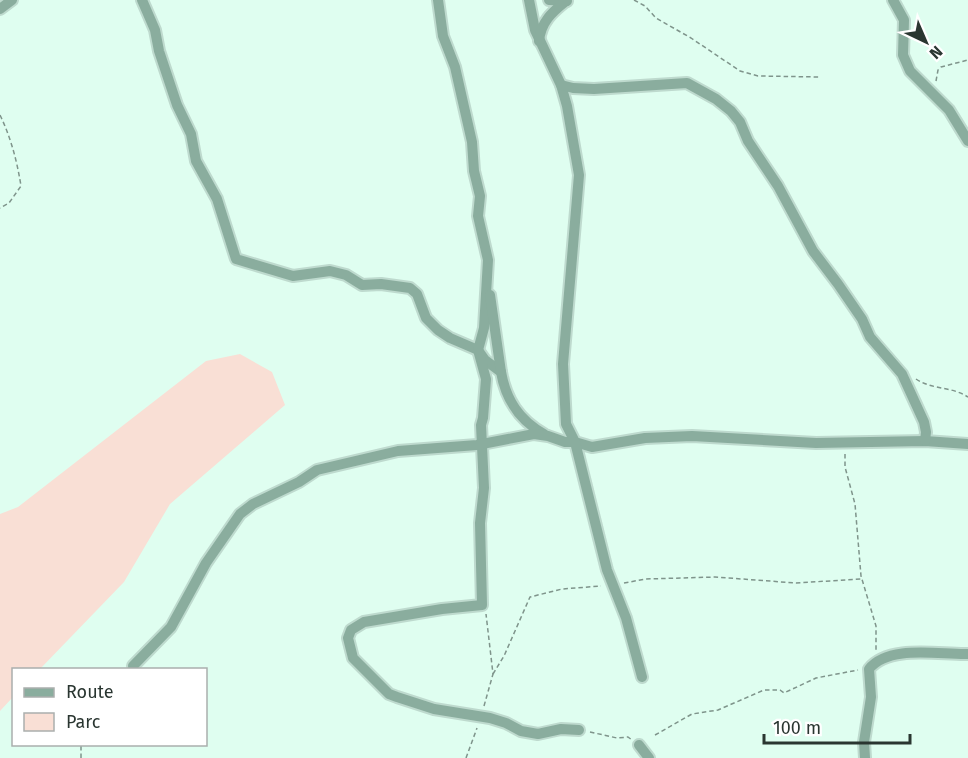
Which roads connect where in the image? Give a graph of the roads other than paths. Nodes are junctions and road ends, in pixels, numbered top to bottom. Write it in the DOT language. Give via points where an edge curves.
graph roads {
  1 [pos="12,0"];
  2 [pos="142,0"];
  3 [pos="438,0"];
  4 [pos="530,0"];
  5 [pos="549,0"];
  6 [pos="569,0"];
  7 [pos="893,0"];
  8 [pos="0,9"];
  9 [pos="539,42"];
  10 [pos="561,85"];
  11 [pos="968,141"];
  12 [pos="488,282"];
  13 [pos="478,350"];
  14 [pos="501,372"];
  15 [pos="548,436"];
  16 [pos="925,441"];
  17 [pos="575,442"];
  18 [pos="482,444"];
  19 [pos="968,444"];
  20 [pos="968,654"];
  21 [pos="133,666"];
  22 [pos="642,677"];
  23 [pos="579,730"];
  24 [pos="639,745"];
  25 [pos="649,758"];
  26 [pos="865,758"];
  1 -- 8 [label="street"];
  2 -- 13 [label="street" via="177,105 191,134 196,161 218,199 236,259 293,276 330,271 362,285 410,288 417,294 426,318 438,330"];
  3 -- 12 [label="street" via="443,36 455,67 472,142"];
  4 -- 9 [label="street"];
  5 -- 6 [label="street"];
  6 -- 9 [label="street" via="548,16 540,28"];
  7 -- 11 [label="street" via="904,20 903,55 910,71 949,110"];
  9 -- 10 [label="street"];
  10 -- 16 [label="street" via="594,89 687,83 731,111 813,251 862,319 870,337 902,374 924,422"];
  10 -- 17 [label="street" via="579,175 562,364 566,424"];
  12 -- 13 [label="street"];
  12 -- 14 [label="street"];
  13 -- 14 [label="street"];
  13 -- 18 [label="street" via="486,379"];
  14 -- 15 [label="street" via="510,403 532,427"];
  15 -- 17 [label="street"];
  15 -- 18 [label="street" via="534,434"];
  16 -- 17 [label="street" via="845,443 692,436 645,438 592,447"];
  16 -- 19 [label="street"];
  17 -- 22 [label="street"];
  18 -- 21 [label="street" via="398,451 336,465 317,470 253,504 240,514 206,563 171,627"];
  18 -- 23 [label="street" via="482,605 364,622 351,630 348,638 352,658 390,694 435,709 506,723 538,734"];
  20 -- 26 [label="street" via="887,656 872,664"];
  24 -- 25 [label="street"];
}
